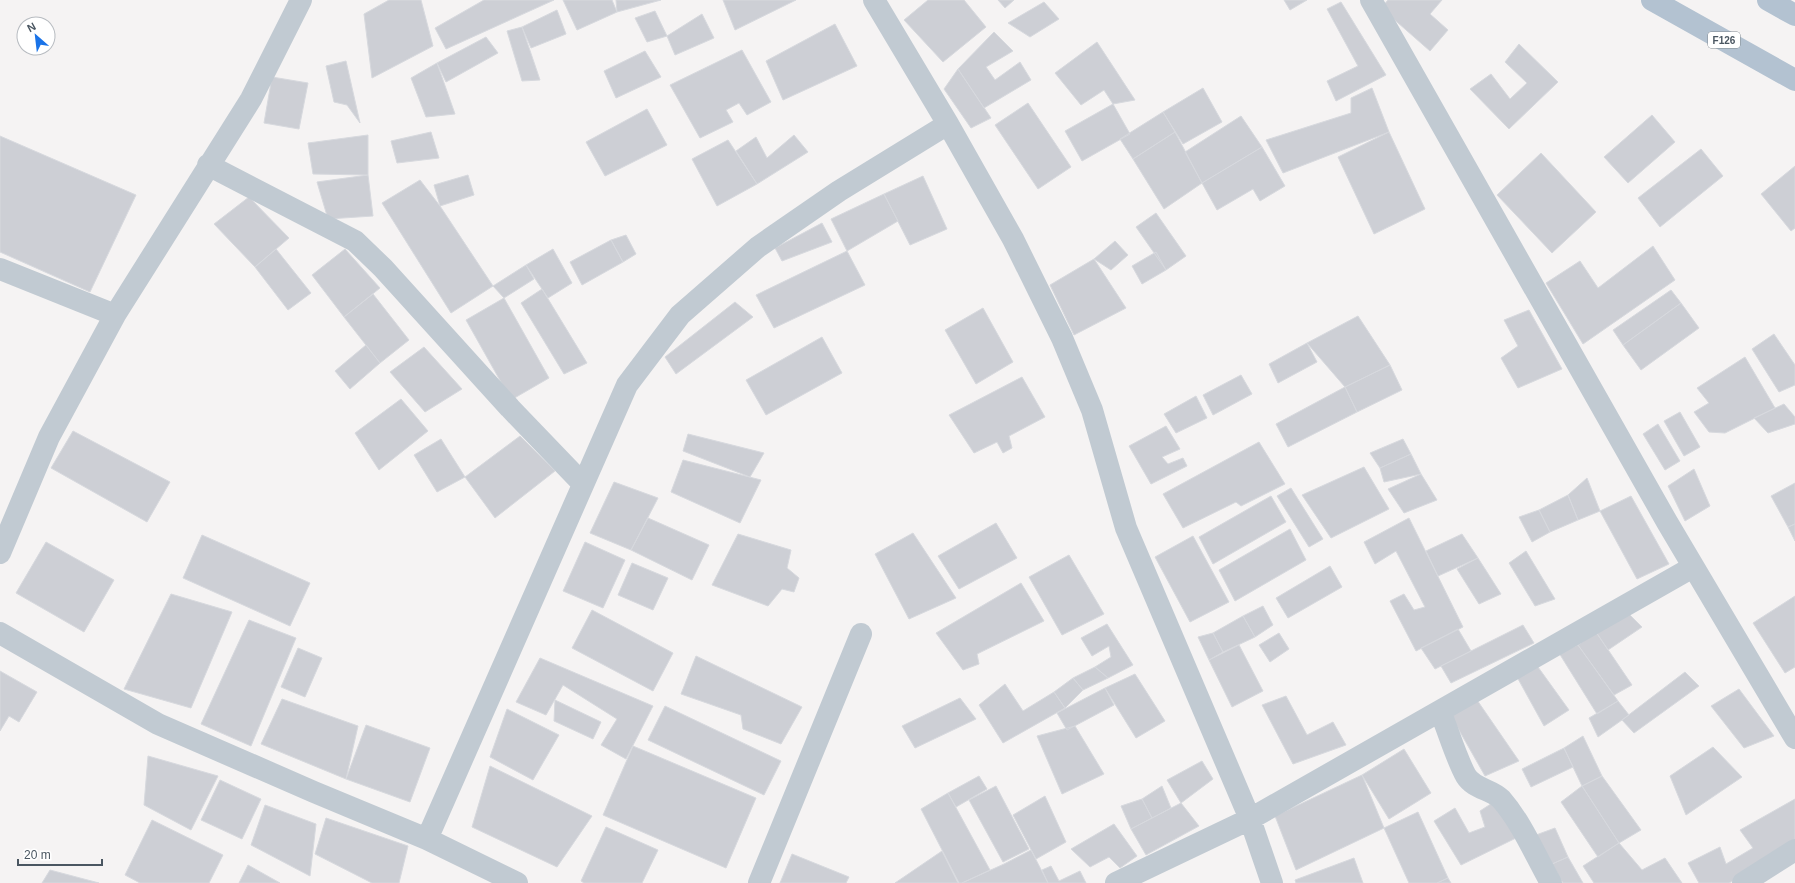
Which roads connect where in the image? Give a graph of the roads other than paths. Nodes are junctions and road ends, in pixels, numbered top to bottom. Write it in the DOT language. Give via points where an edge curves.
graph roads {
  1 [pos="301,0"];
  2 [pos="874,0"];
  3 [pos="1371,0"];
  4 [pos="1652,0"];
  5 [pos="1768,0"];
  6 [pos="1795,15"];
  7 [pos="1795,80"];
  8 [pos="948,124"];
  9 [pos="208,165"];
  10 [pos="0,268"];
  11 [pos="115,315"];
  12 [pos="583,484"];
  13 [pos="0,553"];
  14 [pos="1693,567"];
  15 [pos="0,633"];
  16 [pos="861,634"];
  17 [pos="1440,711"];
  18 [pos="1795,738"];
  19 [pos="1250,819"];
  20 [pos="427,839"];
  21 [pos="1795,850"];
  22 [pos="517,883"];
  23 [pos="759,883"];
  24 [pos="1116,883"];
  25 [pos="1272,883"];
  26 [pos="1551,883"];
  27 [pos="1743,883"];
  1 -- 9 [label="street" via="251,99"];
  2 -- 8 [label="street"];
  3 -- 14 [label="street"];
  4 -- 7 [label="main road, F126"];
  5 -- 6 [label="main road"];
  8 -- 12 [label="street" via="839,191 758,247 680,315 627,385"];
  8 -- 19 [label="street" via="1013,239 1062,338 1092,410 1126,528"];
  9 -- 11 [label="street"];
  9 -- 12 [label="street" via="355,241"];
  10 -- 11 [label="street"];
  11 -- 13 [label="street" via="50,438"];
  12 -- 20 [label="street"];
  14 -- 17 [label="street"];
  14 -- 18 [label="street"];
  15 -- 20 [label="street" via="158,724"];
  16 -- 23 [label="street"];
  17 -- 19 [label="street"];
  17 -- 26 [label="street" via="1467,776 1475,785 1500,798 1516,820"];
  19 -- 24 [label="street"];
  19 -- 25 [label="street"];
  20 -- 22 [label="street"];
  21 -- 27 [label="street"];
}
